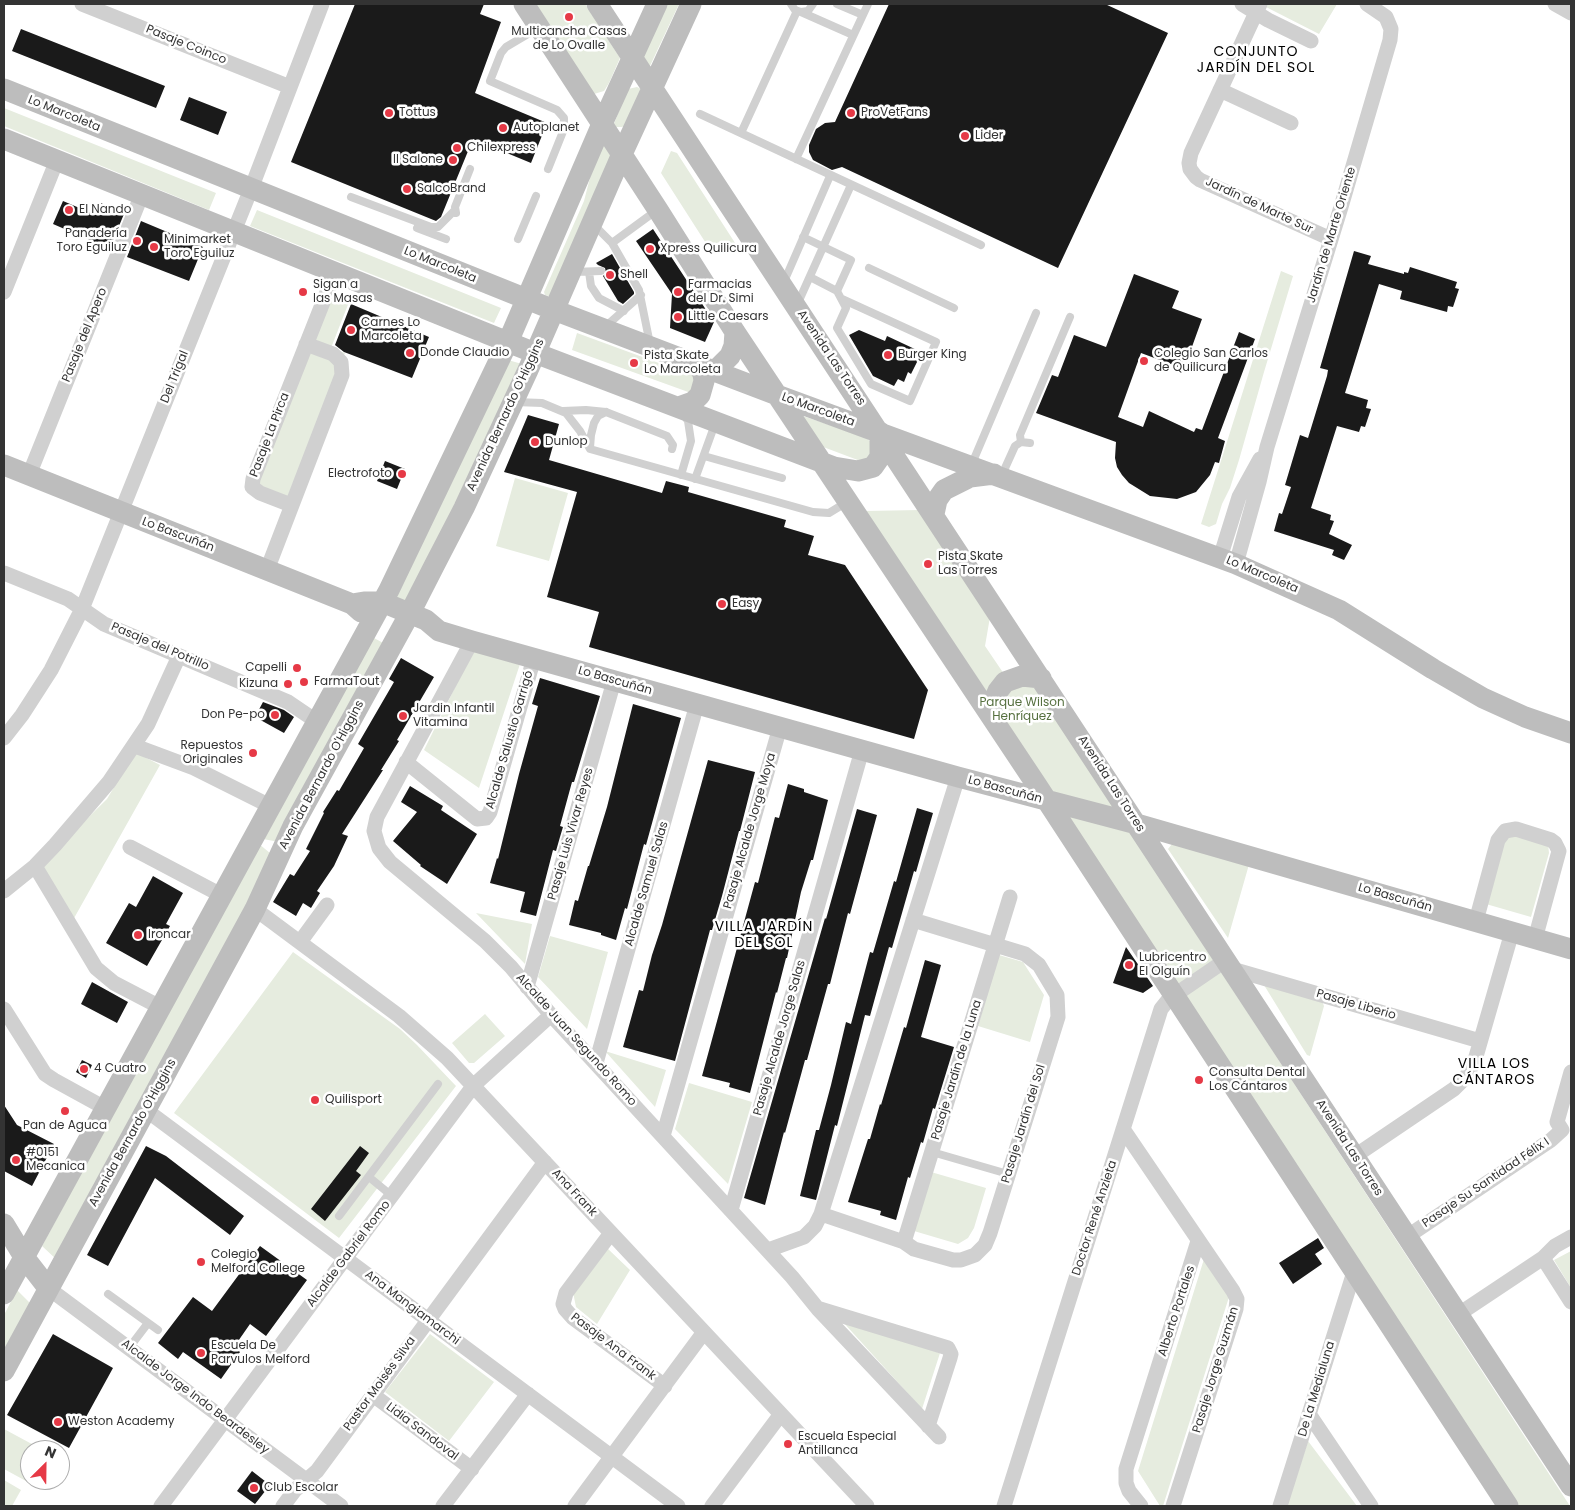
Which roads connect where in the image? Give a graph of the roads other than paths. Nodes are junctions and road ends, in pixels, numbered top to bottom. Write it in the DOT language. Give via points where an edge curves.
graph roads {
  1 [pos="82,4"];
  2 [pos="524,4"];
  3 [pos="597,4"];
  4 [pos="657,4"];
  5 [pos="690,4"];
  6 [pos="813,4"];
  7 [pos="837,4"];
  8 [pos="868,4"];
  9 [pos="1242,4"];
  10 [pos="1367,4"];
  11 [pos="319,5"];
  12 [pos="793,7"];
  13 [pos="1258,8"];
  14 [pos="863,15"];
  15 [pos="539,27"];
  16 [pos="853,35"];
  17 [pos="1312,41"];
  18 [pos="632,58"];
  19 [pos="290,87"];
  20 [pos="652,88"];
  21 [pos="4,89"];
  22 [pos="1220,90"];
  23 [pos="700,114"];
  24 [pos="1291,123"];
  25 [pos="602,124"];
  26 [pos="740,133"];
  27 [pos="4,138"];
  28 [pos="622,154"];
  29 [pos="796,159"];
  30 [pos="57,160"];
  31 [pos="470,169"];
  32 [pos="548,169"];
  33 [pos="830,176"];
  34 [pos="851,185"];
  35 [pos="250,188"];
  36 [pos="142,194"];
  37 [pos="536,196"];
  38 [pos="658,210"];
  39 [pos="592,223"];
  40 [pos="233,231"];
  41 [pos="803,237"];
  42 [pos="446,238"];
  43 [pos="518,239"];
  44 [pos="1331,239"];
  45 [pos="612,243"];
  46 [pos="981,245"];
  47 [pos="823,247"];
  48 [pos="10,256"];
  49 [pos="869,268"];
  50 [pos="601,271"];
  51 [pos="335,272"];
  52 [pos="580,272"];
  53 [pos="810,277"];
  54 [pos="783,285"];
  55 [pos="838,291"];
  56 [pos="4,292"];
  57 [pos="641,295"];
  58 [pos="526,299"];
  59 [pos="842,299"];
  60 [pos="796,306"];
  61 [pos="954,308"];
  62 [pos="554,310"];
  63 [pos="624,311"];
  64 [pos="1036,313"];
  65 [pos="1070,317"];
  66 [pos="603,329"];
  67 [pos="735,332"];
  68 [pos="508,342"];
  69 [pos="306,344"];
  70 [pos="651,348"];
  71 [pos="535,353"];
  72 [pos="706,368"];
  73 [pos="777,395"];
  74 [pos="513,402"];
  75 [pos="679,407"];
  76 [pos="564,411"];
  77 [pos="606,412"];
  78 [pos="716,421"];
  79 [pos="880,432"];
  80 [pos="1021,442"];
  81 [pos="1030,443"];
  82 [pos="672,449"];
  83 [pos="590,450"];
  84 [pos="936,453"];
  85 [pos="704,456"];
  86 [pos="896,456"];
  87 [pos="822,462"];
  88 [pos="4,465"];
  89 [pos="876,465"];
  90 [pos="971,466"];
  91 [pos="28,475"];
  92 [pos="681,475"];
  93 [pos="998,475"];
  94 [pos="782,478"];
  95 [pos="695,479"];
  96 [pos="849,501"];
  97 [pos="291,505"];
  98 [pos="121,512"];
  99 [pos="934,514"];
  100 [pos="1228,561"];
  101 [pos="267,570"];
  102 [pos="4,573"];
  103 [pos="82,609"];
  104 [pos="378,610"];
  105 [pos="406,621"];
  106 [pos="472,641"];
  107 [pos="179,656"];
  108 [pos="534,658"];
  109 [pos="1041,678"];
  110 [pos="614,681"];
  111 [pos="698,704"];
  112 [pos="989,712"];
  113 [pos="316,721"];
  114 [pos="780,727"];
  115 [pos="1571,733"];
  116 [pos="4,738"];
  117 [pos="135,746"];
  118 [pos="862,750"];
  119 [pos="406,762"];
  120 [pos="958,777"];
  121 [pos="1048,802"];
  122 [pos="270,806"];
  123 [pos="1137,824"];
  124 [pos="130,847"];
  125 [pos="34,866"];
  126 [pos="4,891"];
  127 [pos="221,895"];
  128 [pos="1010,897"];
  129 [pos="327,905"];
  130 [pos="255,909"];
  131 [pos="913,920"];
  132 [pos="1476,921"];
  133 [pos="1512,932"];
  134 [pos="1535,939"];
  135 [pos="300,942"];
  136 [pos="996,944"];
  137 [pos="1571,949"];
  138 [pos="1229,965"];
  139 [pos="528,987"];
  140 [pos="1174,995"];
  141 [pos="160,1007"];
  142 [pos="4,1009"];
  143 [pos="551,1015"];
  144 [pos="1480,1041"];
  145 [pos="596,1063"];
  146 [pos="1571,1072"];
  147 [pos="438,1084"];
  148 [pos="474,1085"];
  149 [pos="105,1108"];
  150 [pos="146,1110"];
  151 [pos="1123,1129"];
  152 [pos="1567,1132"];
  153 [pos="663,1136"];
  154 [pos="932,1152"];
  155 [pos="1355,1156"];
  156 [pos="545,1162"];
  157 [pos="1008,1174"];
  158 [pos="368,1177"];
  159 [pos="392,1196"];
  160 [pos="731,1210"];
  161 [pos="821,1214"];
  162 [pos="339,1216"];
  163 [pos="4,1224"];
  164 [pos="611,1233"];
  165 [pos="1408,1236"];
  166 [pos="1571,1237"];
  167 [pos="904,1242"];
  168 [pos="1198,1242"];
  169 [pos="768,1250"];
  170 [pos="24,1257"];
  171 [pos="345,1258"];
  172 [pos="1543,1258"];
  173 [pos="1354,1272"];
  174 [pos="48,1288"];
  175 [pos="4,1294"];
  176 [pos="108,1294"];
  177 [pos="1571,1302"];
  178 [pos="818,1309"];
  179 [pos="1459,1314"];
  180 [pos="428,1320"];
  181 [pos="148,1323"];
  182 [pos="158,1330"];
  183 [pos="704,1332"];
  184 [pos="128,1348"];
  185 [pos="4,1370"];
  186 [pos="664,1386"];
  187 [pos="528,1394"];
  188 [pos="373,1395"];
  189 [pos="781,1414"];
  190 [pos="1310,1414"];
  191 [pos="225,1420"];
  192 [pos="928,1426"];
  193 [pos="938,1437"];
  194 [pos="612,1456"];
  195 [pos="472,1469"];
  196 [pos="1568,1476"];
  197 [pos="306,1480"];
  198 [pos="162,1506"];
  199 [pos="283,1506"];
  200 [pos="341,1506"];
  201 [pos="443,1506"];
  202 [pos="575,1506"];
  203 [pos="678,1506"];
  204 [pos="712,1506"];
  205 [pos="867,1506"];
  206 [pos="1004,1506"];
  207 [pos="1141,1506"];
  208 [pos="1173,1506"];
  209 [pos="1280,1506"];
  210 [pos="1371,1506"];
  211 [pos="1508,1506"];
  1 -- 19 [label="street, Pasaje Coinco"];
  2 -- 15 [label="main road"];
  3 -- 18 [label="main road, Avenida Las Torres"];
  4 -- 18 [label="main road"];
  5 -- 20 [label="main road, Avenida Bernardo O'Higgins"];
  6 -- 12 [label="lane" via="808,10"];
  7 -- 14 [label="lane"];
  8 -- 14 [label="lane"];
  9 -- 13 [label="street"];
  10 -- 44 [label="street, Jardín de Marte Oriente" via="1381,12 1390,23 1390,40"];
  11 -- 19 [label="street, Del Trigal"];
  12 -- 16 [label="lane"];
  12 -- 26 [label="lane"];
  13 -- 17 [label="street" via="1268,20"];
  13 -- 22 [label="street"];
  14 -- 16 [label="lane"];
  15 -- 25 [label="main road"];
  15 -- 32 [label="lane" via="506,47 490,81 557,110 564,118 564,129"];
  16 -- 29 [label="lane"];
  18 -- 20 [label="main road, Avenida Las Torres"];
  18 -- 25 [label="main road"];
  19 -- 35 [label="street, Del Trigal"];
  20 -- 28 [label="main road, Avenida Bernardo O'Higgins"];
  20 -- 54 [label="main road, Avenida Las Torres"];
  21 -- 35 [label="main road, Lo Marcoleta"];
  22 -- 24 [label="street"];
  22 -- 44 [label="street, Jardín de Marte Sur" via="1191,153 1190,169 1200,180"];
  23 -- 26 [label="lane"];
  25 -- 28 [label="main road"];
  25 -- 58 [label="main road"];
  26 -- 29 [label="lane"];
  27 -- 30 [label="main road, Lo Marcoleta"];
  28 -- 38 [label="main road"];
  28 -- 39 [label="main road, Avenida Bernardo O'Higgins"];
  29 -- 33 [label="lane"];
  30 -- 36 [label="main road, Lo Marcoleta"];
  30 -- 48 [label="street"];
  31 -- 42 [label="lane" via="456,212 438,226 408,220 351,197"];
  33 -- 34 [label="lane"];
  33 -- 41 [label="lane"];
  34 -- 46 [label="lane"];
  34 -- 47 [label="lane"];
  35 -- 40 [label="street, Del Trigal"];
  35 -- 58 [label="main road, Lo Marcoleta"];
  36 -- 40 [label="main road, Lo Marcoleta"];
  36 -- 91 [label="street, Pasaje del Apero"];
  37 -- 43 [label="lane"];
  38 -- 45 [label="lane"];
  38 -- 67 [label="main road"];
  39 -- 45 [label="lane"];
  39 -- 52 [label="main road, Avenida Bernardo O'Higgins"];
  40 -- 51 [label="main road, Lo Marcoleta"];
  40 -- 98 [label="street, Del Trigal"];
  41 -- 47 [label="lane"];
  41 -- 54 [label="lane"];
  44 -- 100 [label="street, Jardín de Marte Oriente" via="1259,482"];
  45 -- 57 [label="lane"];
  47 -- 53 [label="lane"];
  47 -- 55 [label="lane" via="851,260"];
  48 -- 56 [label="street"];
  49 -- 61 [label="lane"];
  50 -- 52 [label="lane"];
  51 -- 68 [label="main road, Lo Marcoleta"];
  51 -- 69 [label="street, Pasaje La Pirca"];
  52 -- 62 [label="main road, Avenida Bernardo O'Higgins"];
  52 -- 63 [label="lane" via="599,298"];
  53 -- 55 [label="lane"];
  53 -- 60 [label="lane"];
  54 -- 60 [label="main road, Avenida Las Torres"];
  55 -- 59 [label="lane"];
  57 -- 63 [label="lane"];
  57 -- 70 [label="lane"];
  58 -- 62 [label="main road, Lo Marcoleta"];
  58 -- 68 [label="main road"];
  59 -- 59 [label="lane" via="846,308 837,328 872,384 910,401 936,342"];
  60 -- 79 [label="main road, Avenida Las Torres"];
  62 -- 66 [label="main road, Lo Marcoleta"];
  62 -- 71 [label="main road, Avenida Bernardo O'Higgins"];
  63 -- 66 [label="lane"];
  64 -- 90 [label="lane"];
  65 -- 80 [label="lane" via="1020,435"];
  66 -- 70 [label="main road, Lo Marcoleta"];
  67 -- 72 [label="main road" via="730,356"];
  67 -- 73 [label="main road"];
  68 -- 71 [label="main road, Lo Marcoleta"];
  68 -- 104 [label="main road"];
  69 -- 97 [label="street" via="333,354 341,362 342,375"];
  69 -- 97 [label="street, Pasaje La Pirca" via="252,487"];
  70 -- 72 [label="main road, Lo Marcoleta"];
  71 -- 74 [label="main road, Avenida Bernardo O'Higgins"];
  71 -- 75 [label="main road, Lo Marcoleta"];
  72 -- 73 [label="main road, Lo Marcoleta"];
  72 -- 75 [label="main road" via="700,395 693,402"];
  73 -- 79 [label="main road, Lo Marcoleta"];
  73 -- 87 [label="main road"];
  74 -- 76 [label="lane" via="542,403"];
  74 -- 105 [label="main road, Avenida Bernardo O'Higgins" via="464,508"];
  75 -- 78 [label="main road, Lo Marcoleta"];
  75 -- 92 [label="lane" via="688,421 691,434"];
  76 -- 77 [label="lane"];
  76 -- 83 [label="lane"];
  77 -- 82 [label="lane" via="667,436"];
  77 -- 83 [label="lane" via="594,423"];
  78 -- 85 [label="lane"];
  78 -- 87 [label="main road, Lo Marcoleta"];
  79 -- 84 [label="main road, Lo Marcoleta"];
  79 -- 86 [label="main road, Avenida Las Torres"];
  79 -- 89 [label="main road" via="880,453"];
  80 -- 81 [label="lane"];
  80 -- 93 [label="lane" via="1015,446"];
  83 -- 92 [label="lane"];
  84 -- 86 [label="main road, Lo Marcoleta"];
  84 -- 90 [label="main road, Lo Marcoleta"];
  85 -- 94 [label="lane"];
  85 -- 95 [label="lane"];
  86 -- 89 [label="main road, Lo Marcoleta"];
  86 -- 99 [label="main road, Avenida Las Torres"];
  87 -- 89 [label="main road, Lo Marcoleta" via="858,471"];
  87 -- 96 [label="main road"];
  88 -- 91 [label="main road, Lo Bascuñán"];
  90 -- 93 [label="main road, Lo Marcoleta"];
  91 -- 98 [label="main road, Lo Bascuñán"];
  92 -- 95 [label="lane"];
  93 -- 99 [label="main road" via="970,477 944,490 936,500"];
  93 -- 100 [label="main road, Lo Marcoleta"];
  95 -- 96 [label="lane" via="813,512 829,513"];
  96 -- 112 [label="main road"];
  97 -- 101 [label="street"];
  98 -- 101 [label="main road, Lo Bascuñán"];
  98 -- 103 [label="street, Del Trigal"];
  99 -- 109 [label="main road, Avenida Las Torres"];
  100 -- 115 [label="main road, Lo Marcoleta" via="1339,610 1483,698"];
  101 -- 104 [label="main road, Lo Bascuñán" via="352,604 364,602"];
  102 -- 103 [label="street, Pasaje del Potrillo" via="68,599"];
  103 -- 107 [label="street, Pasaje del Potrillo" via="104,624"];
  103 -- 116 [label="street, Del Trigal" via="51,670"];
  104 -- 105 [label="main road, Lo Bascuñán"];
  104 -- 113 [label="main road"];
  105 -- 106 [label="main road, Lo Bascuñán" via="419,634 439,631"];
  105 -- 130 [label="main road, Avenida Bernardo O'Higgins" via="293,826"];
  106 -- 108 [label="main road, Lo Bascuñán"];
  106 -- 119 [label="street"];
  107 -- 113 [label="street, Pasaje del Potrillo" via="288,702"];
  107 -- 117 [label="street"];
  108 -- 110 [label="main road, Lo Bascuñán"];
  108 -- 119 [label="street, Alcalde Salustio Garrigó" via="488,816 480,820 474,817"];
  109 -- 112 [label="main road" via="1022,676 1005,682"];
  109 -- 123 [label="main road, Avenida Las Torres"];
  110 -- 111 [label="main road, Lo Bascuñán"];
  110 -- 139 [label="street, Pasaje Luis Vivar Reyes"];
  111 -- 114 [label="main road, Lo Bascuñán"];
  111 -- 145 [label="street, Alcalde Samuel Salas"];
  112 -- 121 [label="main road"];
  113 -- 122 [label="main road"];
  114 -- 118 [label="main road, Lo Bascuñán"];
  114 -- 153 [label="street, Pasaje Alcalde Jorge Moya"];
  117 -- 122 [label="street" via="194,768"];
  117 -- 125 [label="street" via="92,804"];
  118 -- 120 [label="main road, Lo Bascuñán"];
  118 -- 160 [label="street, Pasaje Alcalde Jorge Salas"];
  119 -- 139 [label="street, Alcalde Juan Segundo Romo" via="375,824 376,840 384,856 484,941"];
  120 -- 121 [label="main road, Lo Bascuñán"];
  120 -- 131 [label="street"];
  121 -- 123 [label="main road, Lo Bascuñán"];
  121 -- 140 [label="main road"];
  122 -- 127 [label="main road"];
  123 -- 132 [label="main road, Lo Bascuñán"];
  123 -- 138 [label="main road, Avenida Las Torres"];
  124 -- 127 [label="street"];
  125 -- 126 [label="street"];
  125 -- 141 [label="street" via="96,968 114,983"];
  127 -- 141 [label="main road"];
  128 -- 136 [label="street, Pasaje Jardín de la Luna"];
  129 -- 135 [label="street"];
  130 -- 135 [label="street, Ana Frank"];
  130 -- 150 [label="main road, Avenida Bernardo O'Higgins"];
  131 -- 136 [label="street, Pasaje Jardín del Sol"];
  131 -- 161 [label="street"];
  132 -- 133 [label="main road, Lo Bascuñán"];
  132 -- 134 [label="street" via="1498,840 1505,831 1516,829 1551,840 1559,851"];
  133 -- 134 [label="main road, Lo Bascuñán"];
  133 -- 144 [label="street"];
  134 -- 137 [label="main road, Lo Bascuñán"];
  135 -- 148 [label="street, Ana Frank" via="412,1027"];
  136 -- 154 [label="street, Pasaje Jardín de la Luna"];
  136 -- 157 [label="street, Pasaje Jardín del Sol" via="1035,960 1054,989 1058,1002 1058,1017"];
  138 -- 140 [label="street, Doctor René Anzieta"];
  138 -- 144 [label="street, Pasaje Liberio"];
  138 -- 155 [label="main road, Avenida Las Torres"];
  139 -- 143 [label="street, Alcalde Juan Segundo Romo"];
  140 -- 151 [label="street, Doctor René Anzieta" via="1161,1010"];
  140 -- 173 [label="main road"];
  141 -- 149 [label="main road"];
  142 -- 149 [label="street" via="45,1074"];
  143 -- 145 [label="street, Alcalde Juan Segundo Romo"];
  143 -- 148 [label="street, Alcalde Gabriel Romo"];
  144 -- 155 [label="street" via="1471,1069 1461,1084"];
  145 -- 153 [label="street, Alcalde Juan Segundo Romo"];
  146 -- 152 [label="street, Pasaje Su Santidad Félix I" via="1557,1122"];
  147 -- 158 [label="lane"];
  148 -- 156 [label="street, Ana Frank"];
  148 -- 159 [label="street, Alcalde Gabriel Romo"];
  149 -- 170 [label="main road"];
  150 -- 171 [label="street, Ana Mangiamarchi"];
  150 -- 174 [label="main road, Avenida Bernardo O'Higgins"];
  151 -- 168 [label="street"];
  151 -- 206 [label="street, Doctor René Anzieta"];
  152 -- 165 [label="street, Pasaje Su Santidad Félix I"];
  153 -- 160 [label="street, Alcalde Juan Segundo Romo"];
  154 -- 157 [label="lane"];
  154 -- 167 [label="street, Pasaje Jardín de la Luna"];
  155 -- 165 [label="main road, Avenida Las Torres"];
  156 -- 164 [label="street, Ana Frank"];
  156 -- 180 [label="street, Pastor Moisés Silva"];
  157 -- 167 [label="street, Pasaje Jardín del Sol" via="990,1233 985,1245 975,1255 961,1260 945,1258 914,1249"];
  158 -- 159 [label="lane"];
  158 -- 162 [label="lane"];
  159 -- 171 [label="street, Alcalde Gabriel Romo"];
  160 -- 169 [label="street, Alcalde Juan Segundo Romo"];
  161 -- 167 [label="street, Pasaje Jardín del Sol"];
  161 -- 169 [label="street" via="804,1237"];
  163 -- 170 [label="main road"];
  164 -- 183 [label="street, Ana Frank"];
  164 -- 186 [label="street, Pasaje Ana Frank" via="566,1293 563,1304 573,1318"];
  165 -- 179 [label="main road, Avenida Las Torres"];
  166 -- 172 [label="street"];
  168 -- 207 [label="street, Alberto Portales" via="1126,1470 1129,1491"];
  168 -- 208 [label="street, Pasaje Jorge Guzmán" via="1233,1291 1237,1305"];
  169 -- 178 [label="street, Alcalde Juan Segundo Romo"];
  170 -- 174 [label="main road"];
  170 -- 175 [label="main road"];
  171 -- 180 [label="street, Ana Mangiamarchi"];
  171 -- 191 [label="street, Alcalde Gabriel Romo"];
  172 -- 177 [label="street"];
  172 -- 179 [label="street"];
  173 -- 190 [label="street, De La Medialuna"];
  173 -- 211 [label="main road"];
  174 -- 184 [label="street, Alcalde Jorge Indo Beardesley"];
  174 -- 185 [label="main road, Avenida Bernardo O'Higgins"];
  176 -- 181 [label="lane"];
  178 -- 192 [label="street, Alcalde Juan Segundo Romo"];
  178 -- 192 [label="street" via="948,1348 950,1358"];
  179 -- 196 [label="main road, Avenida Las Torres"];
  180 -- 187 [label="street, Ana Mangiamarchi"];
  180 -- 188 [label="street, Pastor Moisés Silva"];
  181 -- 182 [label="lane"];
  181 -- 184 [label="lane"];
  183 -- 186 [label="street"];
  183 -- 189 [label="street, Ana Frank"];
  184 -- 191 [label="street, Alcalde Jorge Indo Beardesley"];
  186 -- 194 [label="street"];
  187 -- 194 [label="street, Ana Mangiamarchi"];
  187 -- 195 [label="street"];
  188 -- 195 [label="street, Lidia Sandoval"];
  188 -- 197 [label="street, Pastor Moisés Silva"];
  189 -- 204 [label="street"];
  189 -- 205 [label="street, Ana Frank"];
  190 -- 209 [label="street, De La Medialuna"];
  190 -- 210 [label="street"];
  191 -- 197 [label="street, Alcalde Jorge Indo Beardesley"];
  191 -- 198 [label="street, Alcalde Gabriel Romo"];
  192 -- 193 [label="street, Alcalde Juan Segundo Romo"];
  194 -- 202 [label="street"];
  194 -- 203 [label="street, Ana Mangiamarchi"];
  195 -- 201 [label="street"];
  197 -- 199 [label="street, Pastor Moisés Silva"];
  197 -- 200 [label="street, Alcalde Jorge Indo Beardesley"];
}
